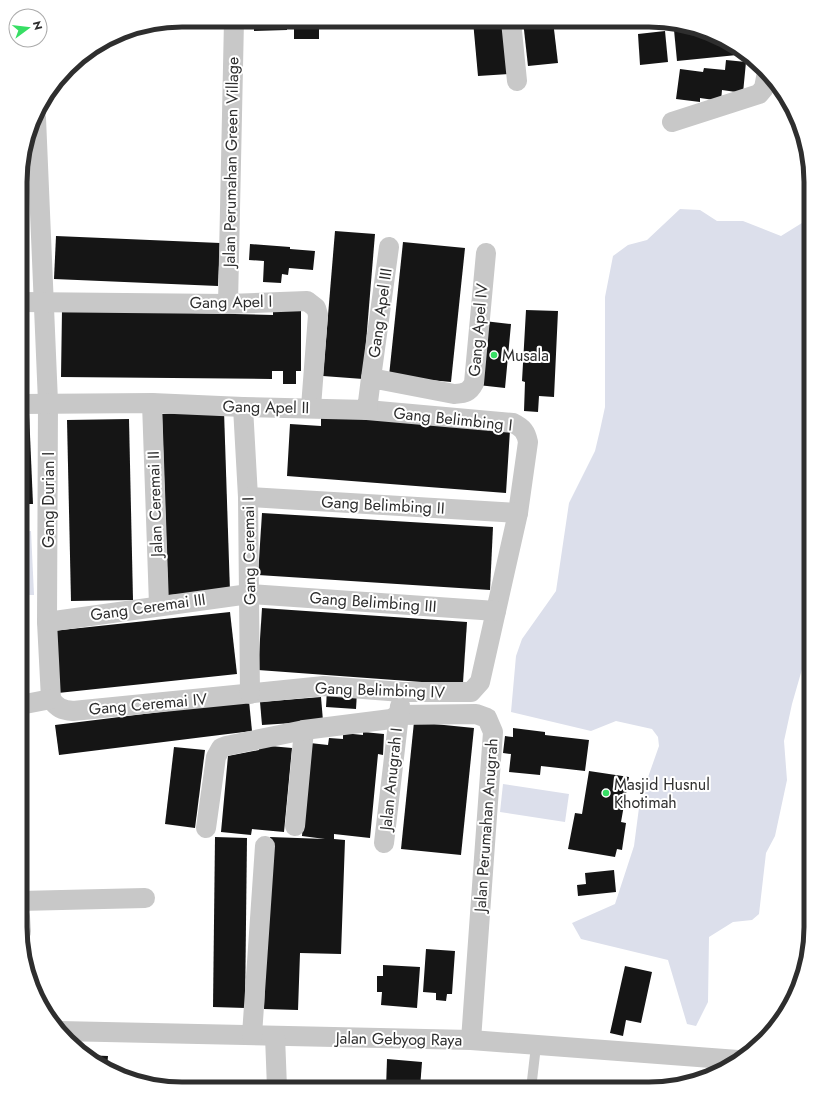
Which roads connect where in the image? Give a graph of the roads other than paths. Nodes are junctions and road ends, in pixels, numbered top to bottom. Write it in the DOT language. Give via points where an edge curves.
graph roads {
  1 [pos="234,27"];
  2 [pos="512,27"];
  3 [pos="765,80"];
  4 [pos="517,81"];
  5 [pos="672,122"];
  6 [pos="36,129"];
  7 [pos="389,247"];
  8 [pos="486,253"];
  9 [pos="44,301"];
  10 [pos="27,302"];
  11 [pos="228,304"];
  12 [pos="371,378"];
  13 [pos="48,402"];
  14 [pos="152,403"];
  15 [pos="27,404"];
  16 [pos="243,407"];
  17 [pos="311,408"];
  18 [pos="367,410"];
  19 [pos="248,497"];
  20 [pos="518,513"];
  21 [pos="249,594"];
  22 [pos="159,605"];
  23 [pos="496,611"];
  24 [pos="47,622"];
  25 [pos="402,692"];
  26 [pos="250,694"];
  27 [pos="51,699"];
  28 [pos="27,703"];
  29 [pos="398,715"];
  30 [pos="304,730"];
  31 [pos="295,826"];
  32 [pos="206,828"];
  33 [pos="384,843"];
  34 [pos="264,846"];
  35 [pos="145,898"];
  36 [pos="27,901"];
  37 [pos="68,1031"];
  38 [pos="252,1035"];
  39 [pos="275,1036"];
  40 [pos="472,1040"];
  41 [pos="536,1046"];
  42 [pos="729,1059"];
  43 [pos="277,1082"];
  44 [pos="532,1082"];
  1 -- 11 [label="street, Jalan Perumahan Green Village"];
  2 -- 4 [label="street"];
  3 -- 5 [label="street" via="759,94"];
  6 -- 9 [label="street, Gang Durian I"];
  7 -- 12 [label="street, Gang Apel III"];
  8 -- 12 [label="street, Gang Apel IV" via="474,383 471,390 454,394"];
  9 -- 10 [label="street, Gang Apel I"];
  9 -- 11 [label="street, Gang Apel I"];
  9 -- 13 [label="street, Gang Durian I"];
  11 -- 17 [label="street, Gang Apel I" via="300,300 313,304 318,315"];
  12 -- 18 [label="street"];
  13 -- 14 [label="street, Gang Apel II"];
  13 -- 15 [label="street, Gang Apel II"];
  13 -- 24 [label="street, Gang Durian I"];
  14 -- 16 [label="street, Gang Apel II"];
  14 -- 22 [label="street, Jalan Ceremai II"];
  16 -- 17 [label="street, Gang Apel II"];
  16 -- 19 [label="street, Gang Ceremai I"];
  17 -- 18 [label="street, Gang Apel II"];
  18 -- 20 [label="street, Gang Belimbing I" via="513,423 521,427 528,442"];
  19 -- 20 [label="street, Gang Belimbing II"];
  19 -- 21 [label="street, Gang Ceremai I"];
  20 -- 23 [label="street"];
  21 -- 22 [label="street, Gang Ceremai III"];
  21 -- 23 [label="street, Gang Belimbing III"];
  21 -- 26 [label="street, Gang Ceremai I"];
  22 -- 24 [label="street, Gang Ceremai III"];
  23 -- 25 [label="street, Gang Belimbing IV" via="480,682 476,688 471,692"];
  24 -- 27 [label="street, Gang Durian I"];
  25 -- 26 [label="street, Gang Belimbing IV" via="324,686"];
  25 -- 29 [label="street, Jalan Anugrah I"];
  26 -- 27 [label="street, Gang Ceremai IV" via="72,710 55,706"];
  27 -- 28 [label="street"];
  29 -- 30 [label="street, Jalan Perumahan Anugrah" via="391,719"];
  29 -- 33 [label="street, Jalan Anugrah I"];
  29 -- 40 [label="street, Jalan Perumahan Anugrah" via="476,714 486,718 493,732"];
  30 -- 31 [label="street"];
  30 -- 32 [label="street, Jalan Perumahan Anugrah" via="221,748 216,757"];
  34 -- 38 [label="street"];
  35 -- 36 [label="street"];
  37 -- 38 [label="street, Jalan Gebyog Raya"];
  38 -- 39 [label="street, Jalan Gebyog Raya"];
  39 -- 40 [label="street, Jalan Gebyog Raya"];
  39 -- 43 [label="street"];
  40 -- 41 [label="street, Jalan Gebyog Raya"];
  41 -- 42 [label="street, Jalan Gebyog Raya"];
  41 -- 44 [label="lane"];
}
